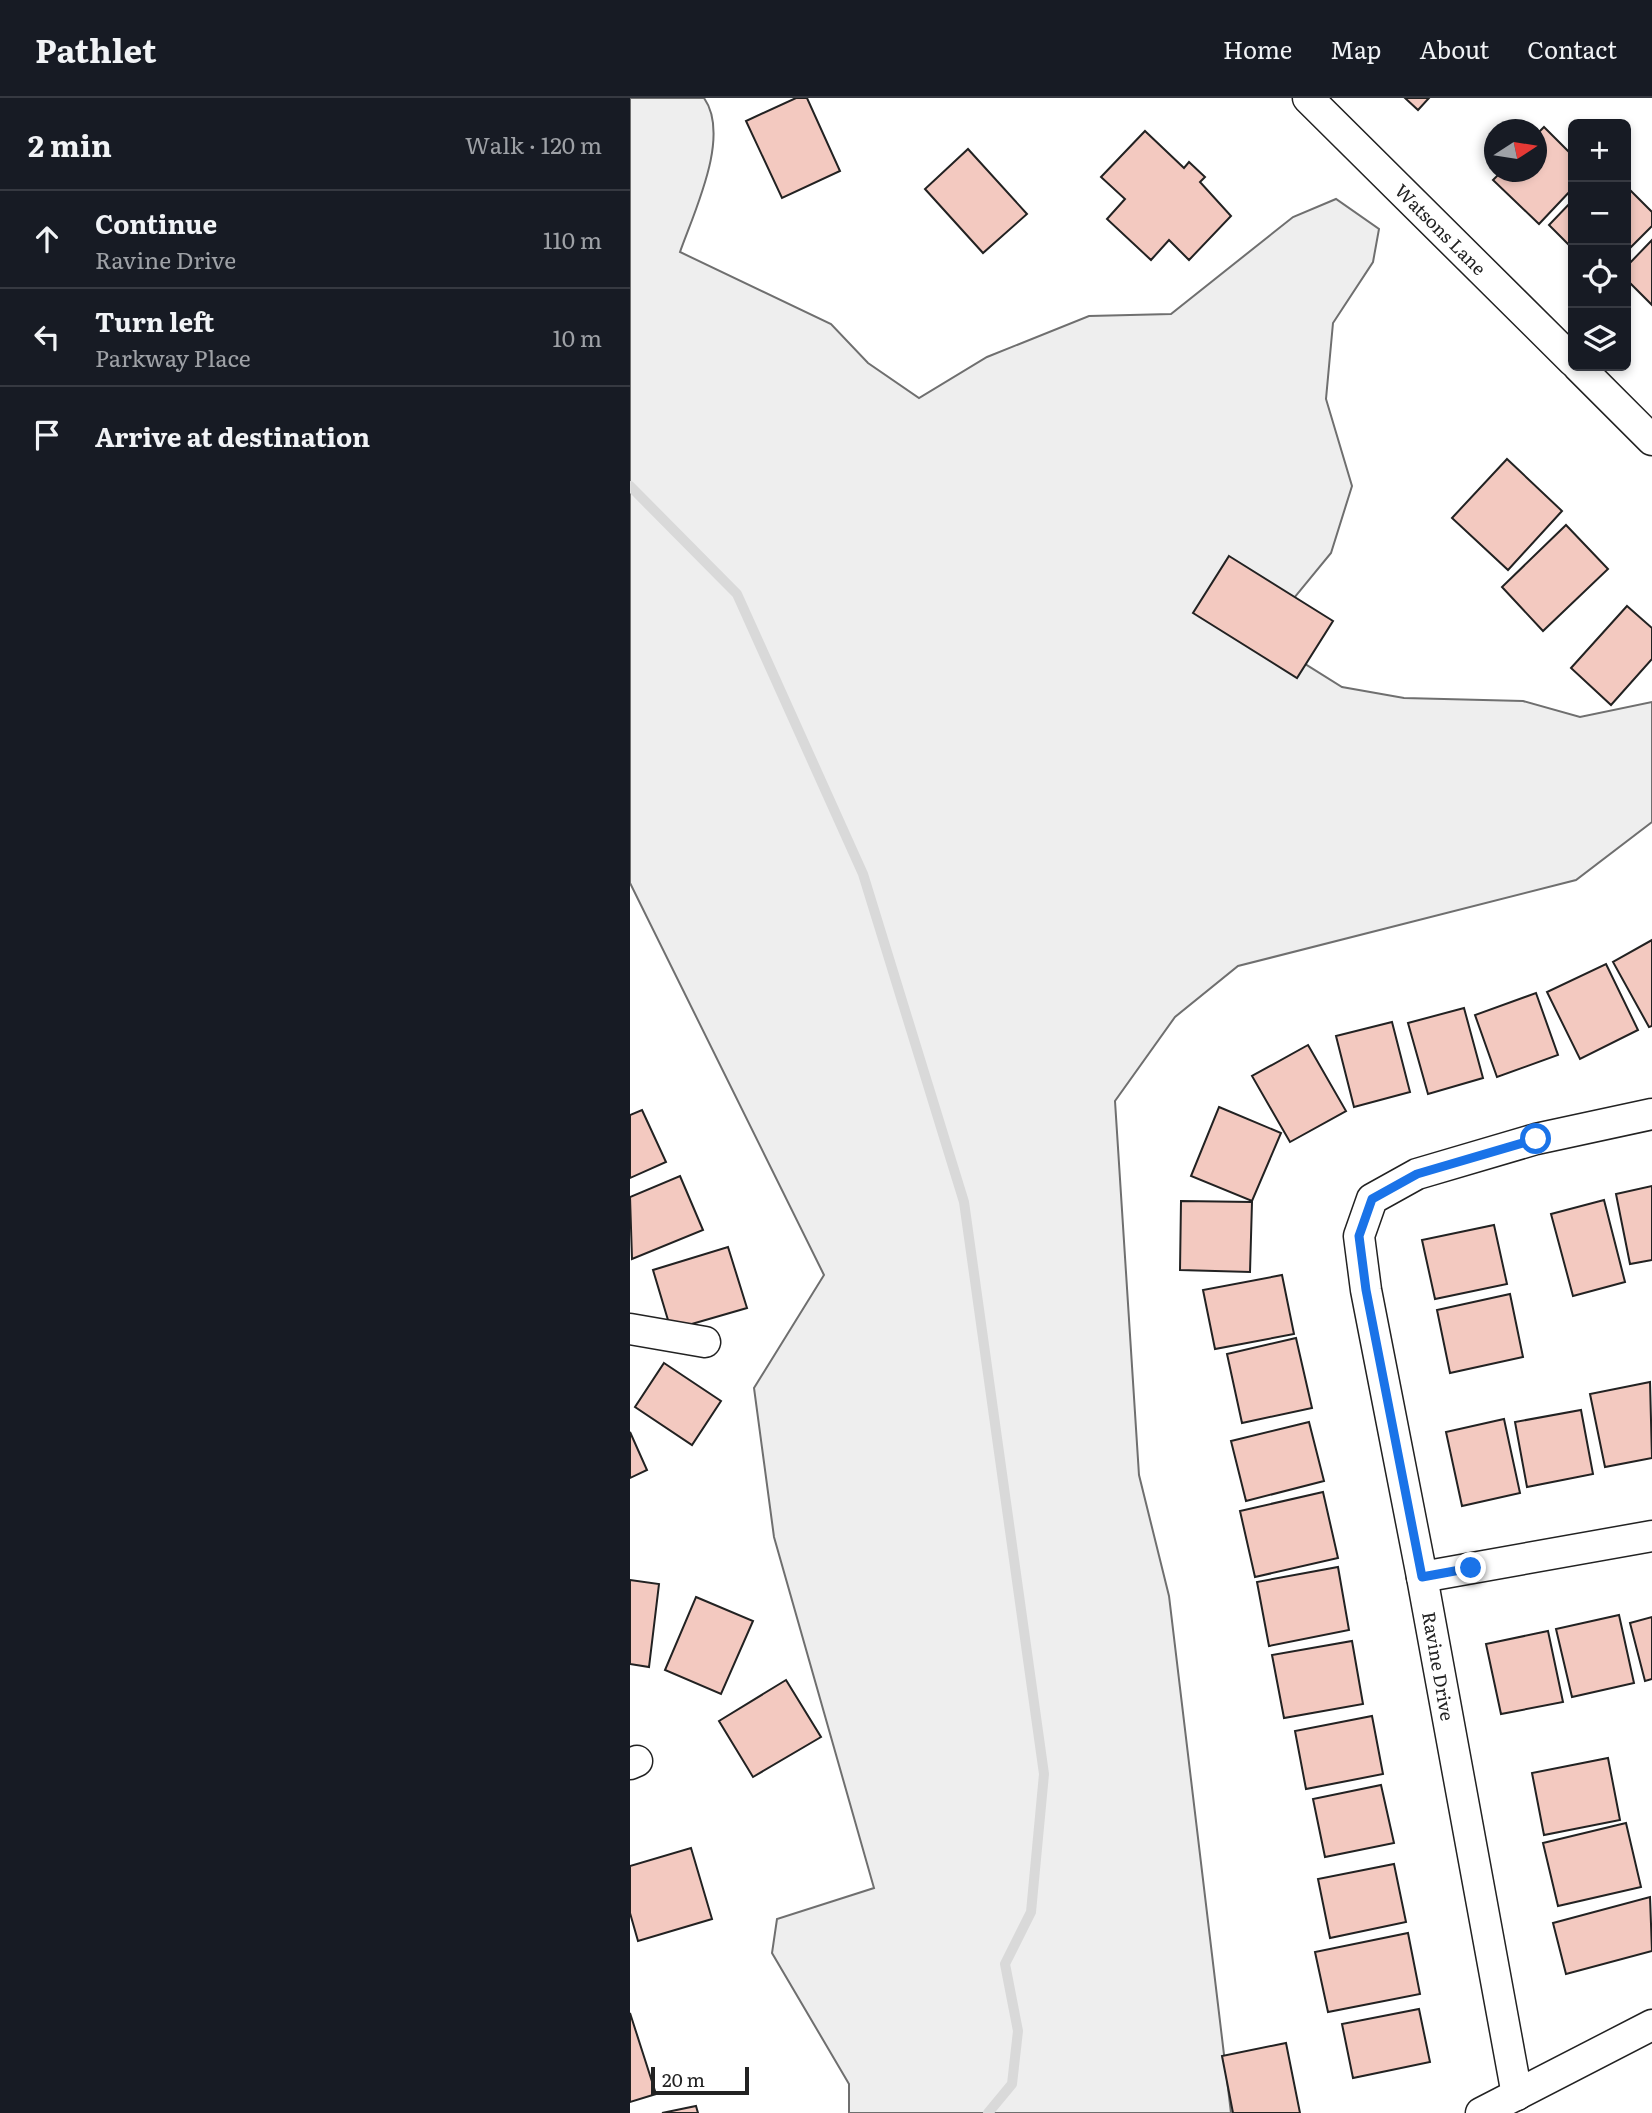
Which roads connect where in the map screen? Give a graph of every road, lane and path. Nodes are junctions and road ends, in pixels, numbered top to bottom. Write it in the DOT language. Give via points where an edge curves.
graph roads {
  1 [pos="1308,98"];
  2 [pos="1568,356"];
  3 [pos="1583,371"];
  4 [pos="1652,440"];
  5 [pos="1652,1114"];
  6 [pos="630,1329"];
  7 [pos="705,1342"];
  8 [pos="1652,1536"];
  9 [pos="1422,1577"];
  10 [pos="1652,2025"];
  11 [pos="1517,2095"];
  12 [pos="1481,2113"];
  1 -- 2 [label="street, Watsons Lane"];
  3 -- 4 [label="street"];
  5 -- 9 [label="street, Ravine Drive" via="1536,1139 1430,1170 1372,1199 1359,1236 1366,1290"];
  6 -- 7 [label="street"];
  8 -- 9 [label="street"];
  9 -- 11 [label="street, Ravine Drive"];
  10 -- 11 [label="street"];
  11 -- 12 [label="street"];
}
